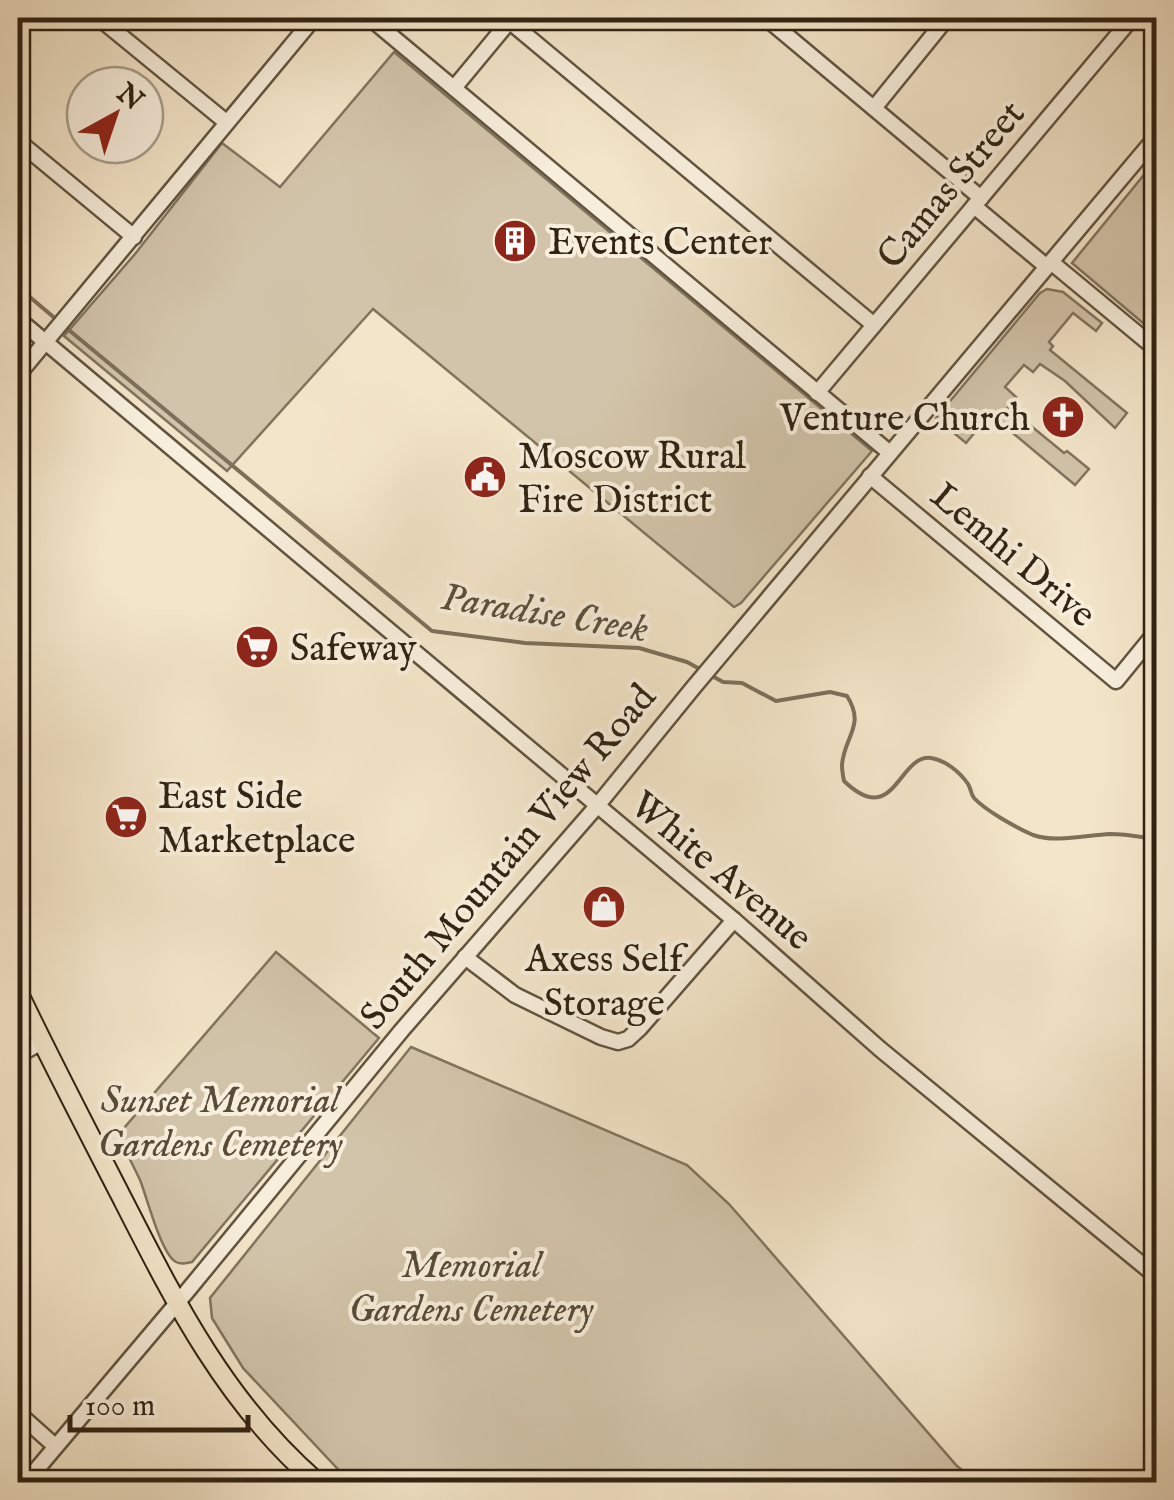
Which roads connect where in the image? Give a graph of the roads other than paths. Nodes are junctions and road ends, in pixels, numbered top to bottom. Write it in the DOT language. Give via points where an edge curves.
graph roads {
  1 [pos="99,18"];
  2 [pos="314,18"];
  3 [pos="370,18"];
  4 [pos="766,18"];
  5 [pos="1132,18"];
  6 [pos="511,19"];
  7 [pos="942,20"];
  8 [pos="454,88"];
  9 [pos="874,108"];
  10 [pos="226,122"];
  11 [pos="1156,137"];
  12 [pos="18,140"];
  13 [pos="977,202"];
  14 [pos="134,237"];
  15 [pos="1049,264"];
  16 [pos="18,319"];
  17 [pos="874,325"];
  18 [pos="48,339"];
  19 [pos="1156,349"];
  20 [pos="18,376"];
  21 [pos="818,393"];
  22 [pos="890,453"];
  23 [pos="870,476"];
  24 [pos="1156,632"];
  25 [pos="597,806"];
  26 [pos="734,920"];
  27 [pos="465,957"];
  28 [pos="18,992"];
  29 [pos="42,1042"];
  30 [pos="18,1055"];
  31 [pos="1156,1276"];
  32 [pos="176,1304"];
  33 [pos="18,1413"];
  34 [pos="55,1446"];
  35 [pos="26,1482"];
  36 [pos="316,1482"];
  1 -- 10 [label="street"];
  2 -- 10 [label="street"];
  3 -- 8 [label="street"];
  4 -- 9 [label="street"];
  5 -- 13 [label="street, Camas Street"];
  6 -- 8 [label="street"];
  6 -- 17 [label="street"];
  7 -- 9 [label="street"];
  8 -- 21 [label="street"];
  9 -- 13 [label="street"];
  10 -- 14 [label="street"];
  11 -- 15 [label="street, South Mountain View Road"];
  12 -- 14 [label="street"];
  13 -- 15 [label="street"];
  13 -- 17 [label="street, Camas Street"];
  14 -- 18 [label="street"];
  15 -- 19 [label="street"];
  15 -- 22 [label="street, South Mountain View Road"];
  16 -- 18 [label="street, White Avenue"];
  17 -- 21 [label="street, Camas Street"];
  18 -- 20 [label="street"];
  18 -- 25 [label="street, White Avenue"];
  21 -- 22 [label="street"];
  22 -- 23 [label="street, South Mountain View Road"];
  23 -- 24 [label="street, Lemhi Drive" via="1116,681"];
  23 -- 25 [label="street, South Mountain View Road"];
  25 -- 26 [label="street, White Avenue"];
  25 -- 27 [label="street, South Mountain View Road"];
  26 -- 27 [label="street" via="633,1035 618,1042 515,995"];
  26 -- 31 [label="street, White Avenue"];
  27 -- 32 [label="street, South Mountain View Road"];
  28 -- 29 [label="main road"];
  29 -- 30 [label="street"];
  29 -- 32 [label="main road"];
  32 -- 34 [label="street, South Mountain View Road"];
  32 -- 36 [label="main road" via="232,1392"];
  33 -- 34 [label="street"];
  34 -- 35 [label="street, South Mountain View Road"];
}
